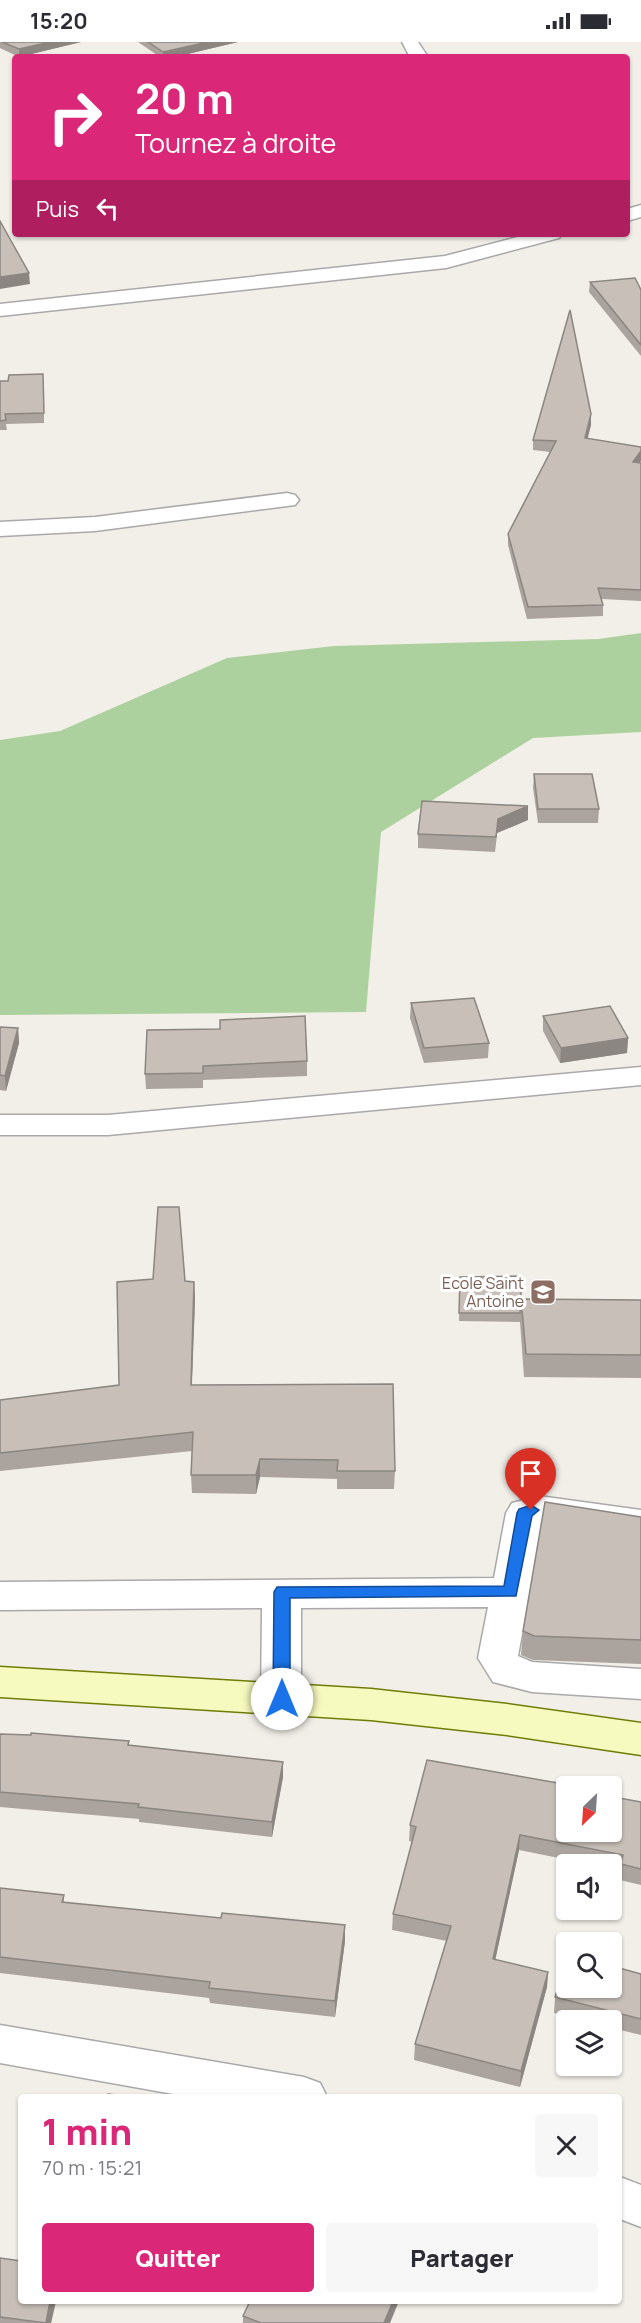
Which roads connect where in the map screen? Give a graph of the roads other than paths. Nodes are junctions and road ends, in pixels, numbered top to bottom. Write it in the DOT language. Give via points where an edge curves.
graph roads {
  1 [pos="541,237"];
  2 [pos="0,310"];
  3 [pos="287,500"];
  4 [pos="0,529"];
  5 [pos="641,1076"];
  6 [pos="0,1125"];
  7 [pos="641,1524"];
  8 [pos="282,1592"];
  9 [pos="511,1592"];
  10 [pos="0,1596"];
  11 [pos="0,1682"];
  12 [pos="641,1684"];
  13 [pos="282,1699"];
  14 [pos="641,1739"];
  15 [pos="0,2044"];
  16 [pos="287,2094"];
  17 [pos="622,2199"];
  18 [pos="641,2206"];
  1 -- 2 [label="street" via="446,262"];
  3 -- 4 [label="street" via="95,524"];
  5 -- 6 [label="street" via="108,1125"];
  7 -- 9 [label="street" via="539,1509 525,1513"];
  8 -- 9 [label="street"];
  8 -- 10 [label="street"];
  8 -- 13 [label="street"];
  9 -- 12 [label="street" via="498,1658 507,1671 532,1677"];
  11 -- 13 [label="main road"];
  13 -- 14 [label="main road" via="478,1716"];
  15 -- 16 [label="street"];
  17 -- 18 [label="street"];
}
